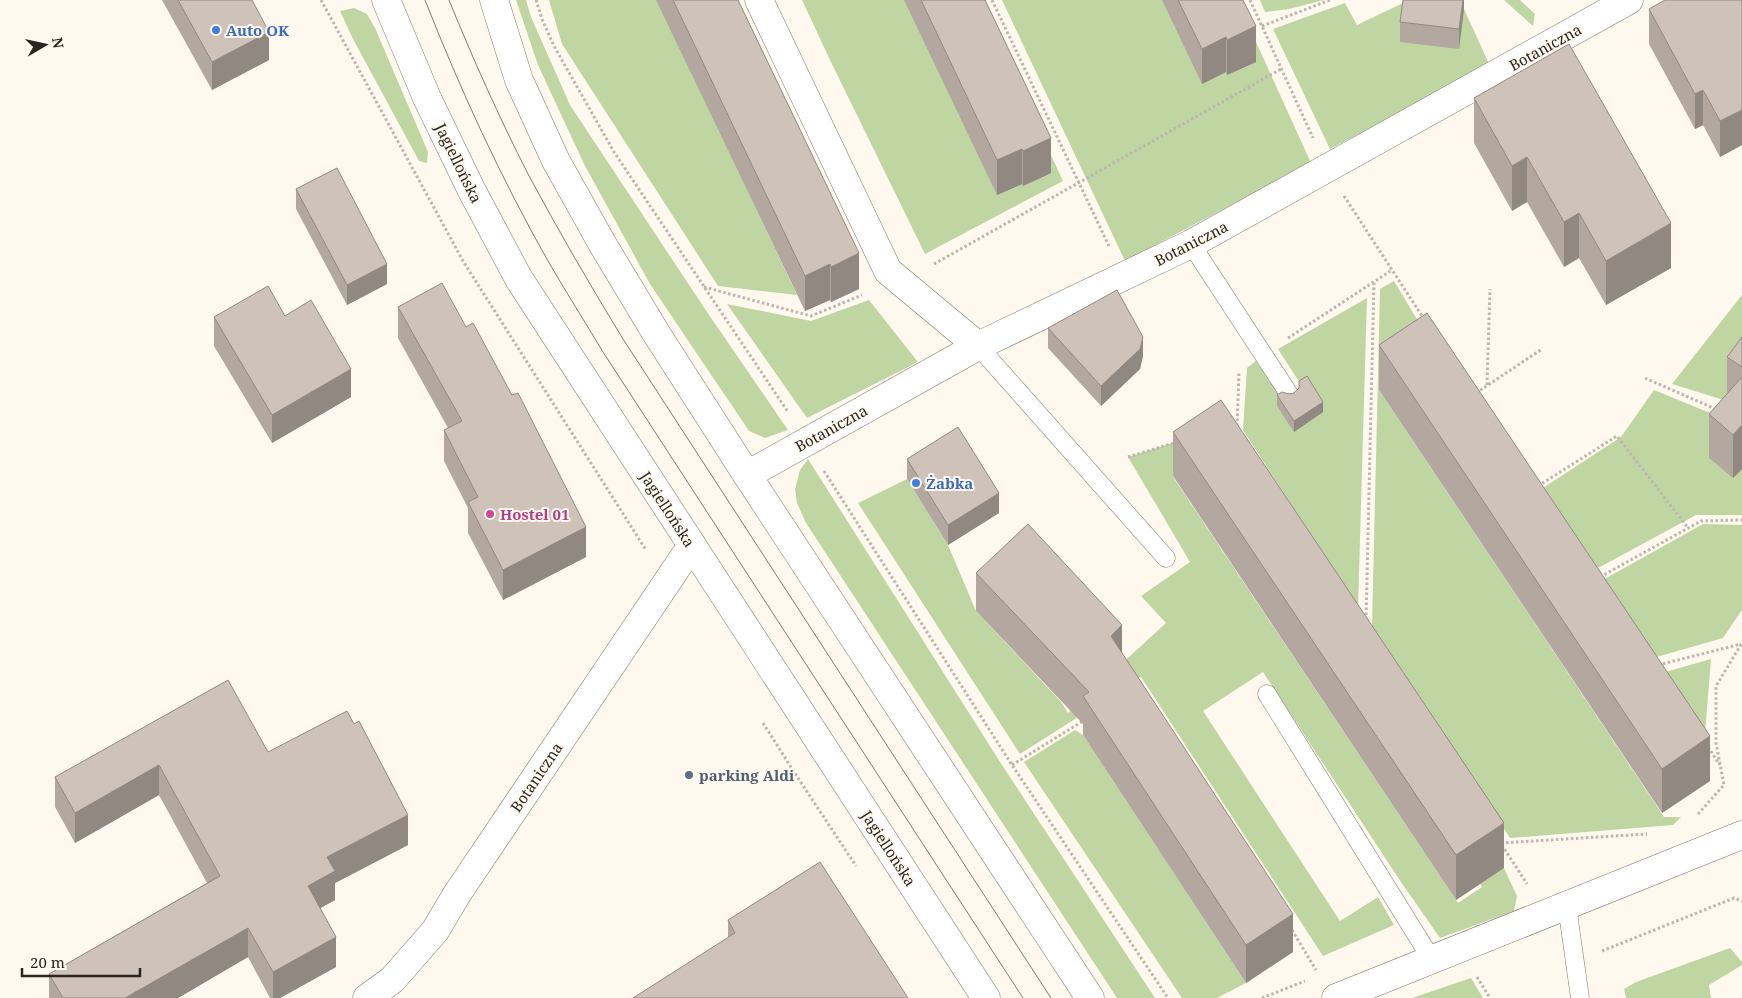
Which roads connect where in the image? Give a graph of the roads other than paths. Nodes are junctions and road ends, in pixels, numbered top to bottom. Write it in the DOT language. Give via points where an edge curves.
graph roads {
  1 [pos="386,0"];
  2 [pos="494,0"];
  3 [pos="759,0"];
  4 [pos="1629,0"];
  5 [pos="1191,244"];
  6 [pos="978,346"];
  7 [pos="1289,394"];
  8 [pos="746,475"];
  9 [pos="692,545"];
  10 [pos="1166,558"];
  11 [pos="1267,694"];
  12 [pos="1742,835"];
  13 [pos="1556,910"];
  14 [pos="1432,960"];
  15 [pos="367,998"];
  16 [pos="986,998"];
  17 [pos="1090,998"];
  18 [pos="1336,998"];
  19 [pos="1580,998"];
  1 -- 9 [label="street, Jagiellońska" via="427,98 518,279"];
  2 -- 8 [label="street" via="519,80 556,162 651,325"];
  3 -- 6 [label="street" via="883,262 896,278"];
  4 -- 5 [label="street, Botaniczna"];
  5 -- 6 [label="street, Botaniczna"];
  5 -- 7 [label="lane"];
  6 -- 8 [label="street, Botaniczna"];
  6 -- 10 [label="lane"];
  8 -- 17 [label="street"];
  9 -- 15 [label="street, Botaniczna" via="435,930 392,980"];
  9 -- 16 [label="street, Jagiellońska"];
  11 -- 14 [label="lane"];
  12 -- 13 [label="street"];
  13 -- 14 [label="street"];
  13 -- 19 [label="lane" via="1575,962"];
  14 -- 18 [label="street"];
}
